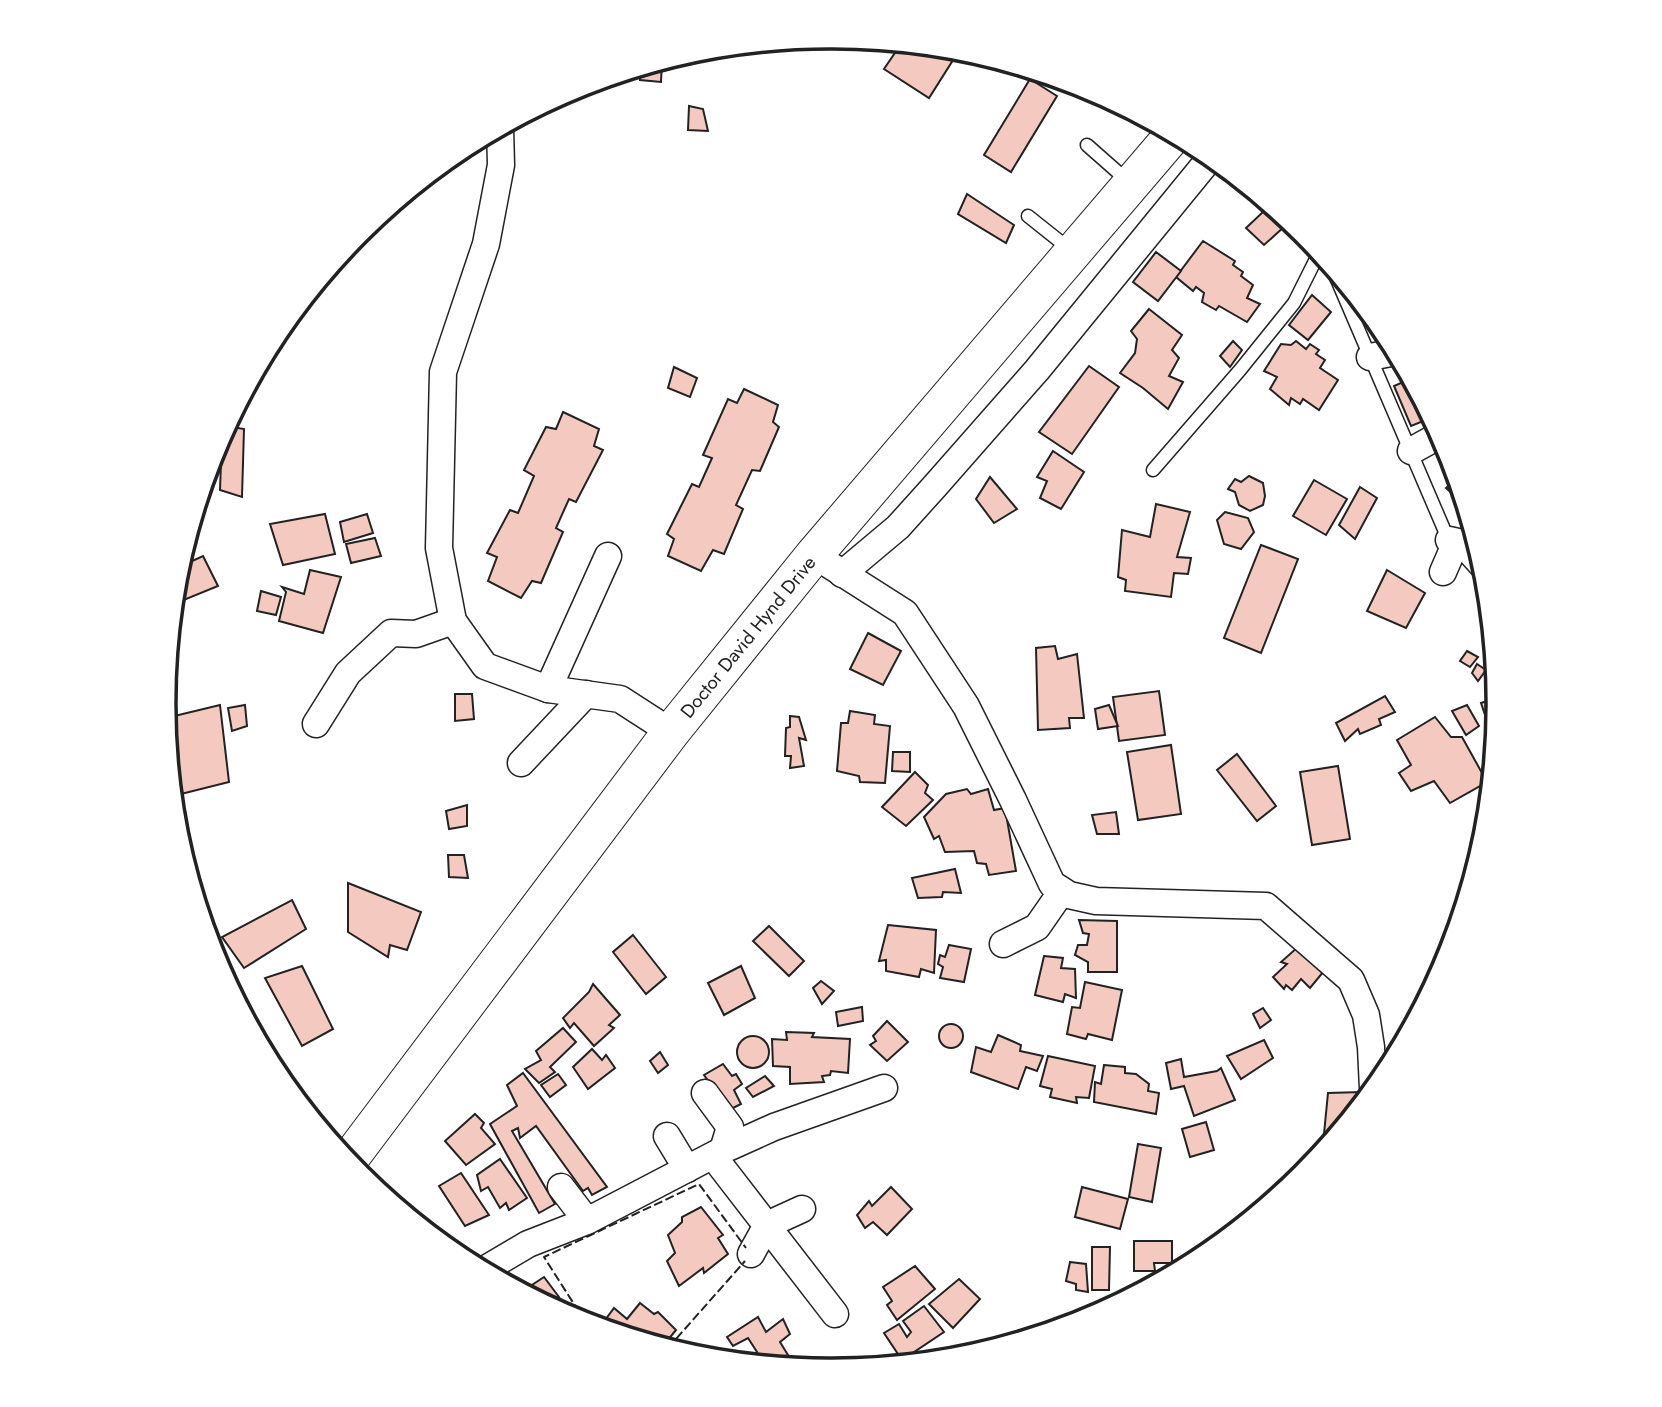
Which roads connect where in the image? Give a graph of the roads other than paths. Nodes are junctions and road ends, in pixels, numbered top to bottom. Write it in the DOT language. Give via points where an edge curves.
graph roads {
  1 [pos="500,139"];
  2 [pos="1167,142"];
  3 [pos="1087,145"];
  4 [pos="1204,166"];
  5 [pos="1132,184"];
  6 [pos="1028,216"];
  7 [pos="1074,252"];
  8 [pos="1314,263"];
  9 [pos="1371,334"];
  10 [pos="1383,355"];
  11 [pos="1430,440"];
  12 [pos="1411,451"];
  13 [pos="1153,470"];
  14 [pos="1452,544"];
  15 [pos="608,556"];
  16 [pos="828,564"];
  17 [pos="453,621"];
  18 [pos="548,689"];
  19 [pos="586,694"];
  20 [pos="316,724"];
  21 [pos="671,732"];
  22 [pos="521,763"];
  23 [pos="1062,891"];
  24 [pos="1003,944"];
  25 [pos="1372,1071"];
  26 [pos="884,1088"];
  27 [pos="705,1093"];
  28 [pos="667,1136"];
  29 [pos="355,1152"];
  30 [pos="718,1153"];
  31 [pos="687,1169"];
  32 [pos="561,1187"];
  33 [pos="802,1209"];
  34 [pos="587,1221"];
  35 [pos="767,1225"];
  36 [pos="751,1254"];
  37 [pos="492,1263"];
  38 [pos="835,1314"];
  1 -- 17 [label="street" via="501,165 486,244 443,372 439,548"];
  2 -- 5 [label="main road, Doctor David Hynd Drive"];
  3 -- 5 [label="lane"];
  4 -- 16 [label="street" via="1037,370 898,527"];
  5 -- 7 [label="main road, Doctor David Hynd Drive"];
  6 -- 7 [label="lane"];
  7 -- 16 [label="main road, Doctor David Hynd Drive"];
  8 -- 13 [label="lane" via="1294,303"];
  9 -- 10 [label="lane"];
  10 -- 12 [label="lane"];
  11 -- 12 [label="street"];
  12 -- 14 [label="lane"];
  15 -- 18 [label="street"];
  16 -- 21 [label="main road, Doctor David Hynd Drive"];
  16 -- 23 [label="street" via="905,613 965,706 986,761 1013,800 1052,884"];
  17 -- 18 [label="street" via="485,666"];
  17 -- 20 [label="street" via="416,634 391,633 348,673"];
  18 -- 19 [label="street"];
  19 -- 21 [label="street" via="620,699"];
  19 -- 22 [label="street"];
  21 -- 29 [label="main road, Doctor David Hynd Drive"];
  23 -- 24 [label="street" via="1037,927"];
  23 -- 25 [label="street" via="1096,901 1266,906 1351,980 1366,1015"];
  26 -- 30 [label="street" via="774,1127"];
  27 -- 30 [label="street" via="730,1127"];
  28 -- 31 [label="street"];
  30 -- 31 [label="street"];
  30 -- 35 [label="street"];
  31 -- 34 [label="street"];
  32 -- 34 [label="street"];
  33 -- 35 [label="street"];
  34 -- 37 [label="street" via="525,1234"];
  35 -- 36 [label="street"];
  35 -- 38 [label="street"];
}
